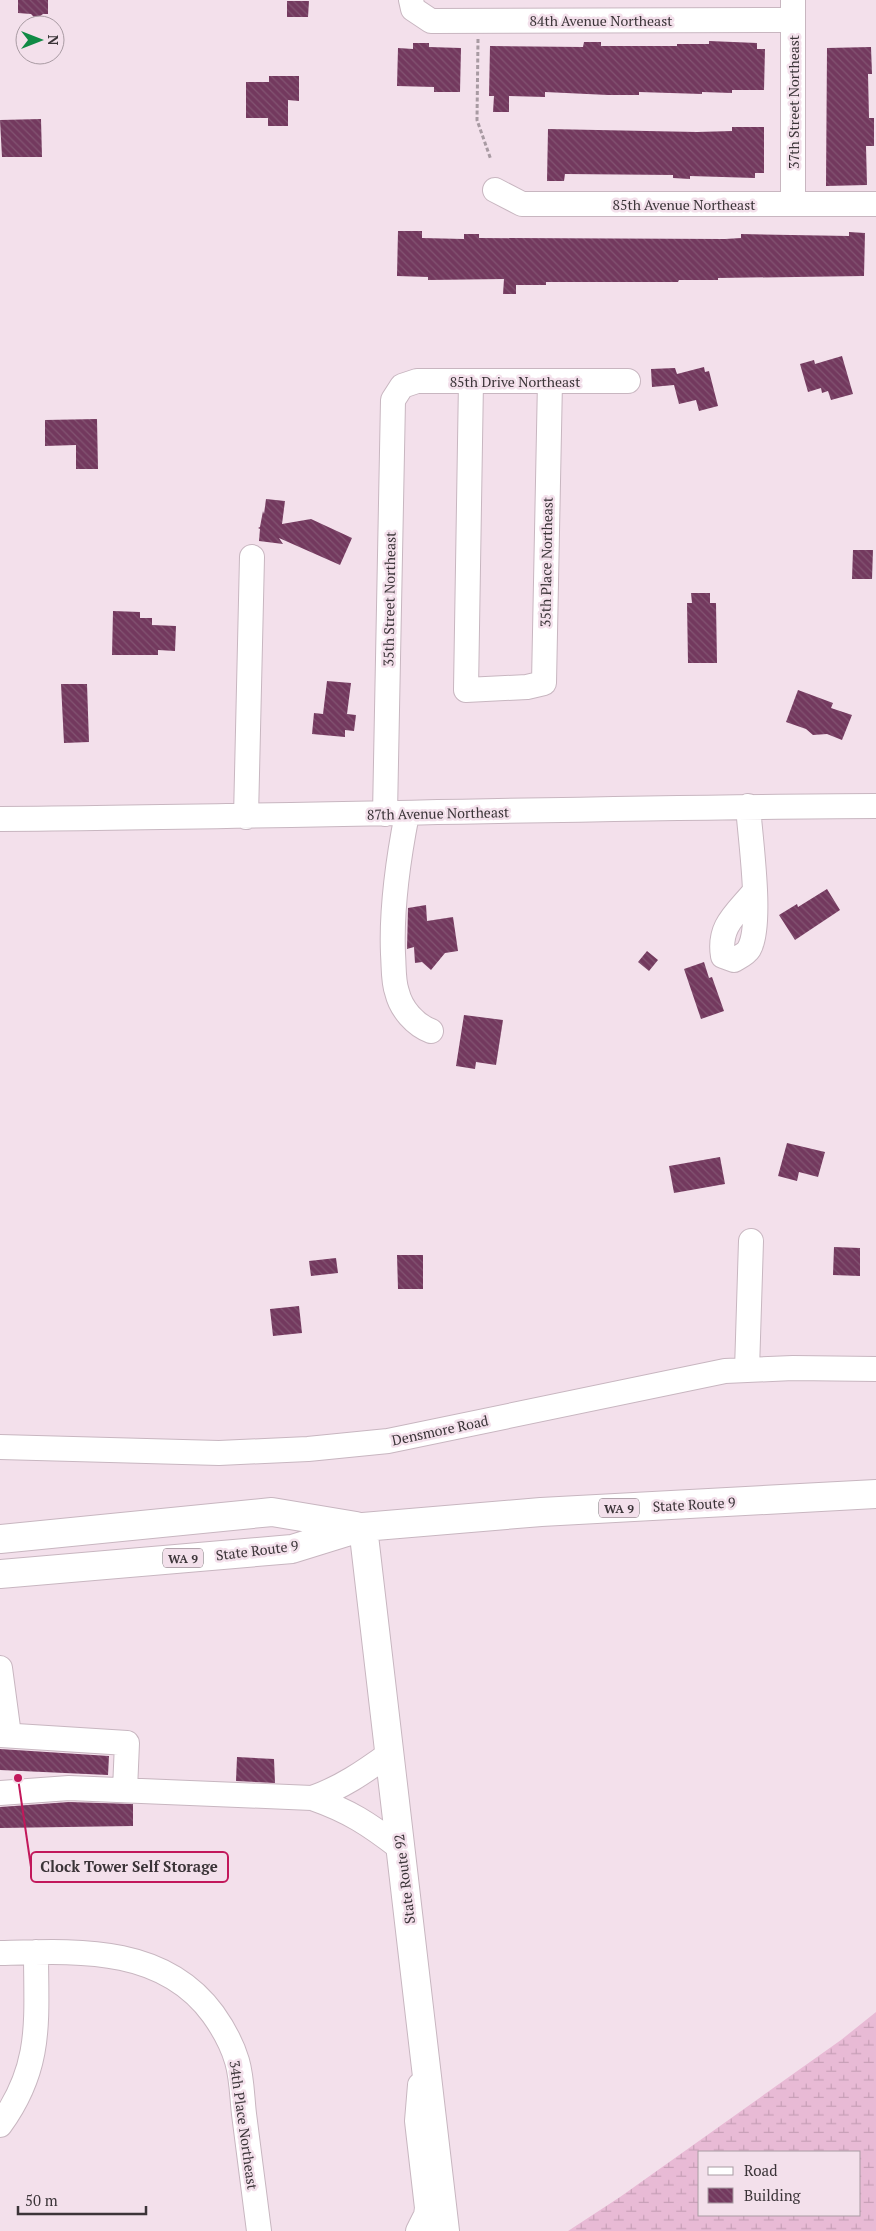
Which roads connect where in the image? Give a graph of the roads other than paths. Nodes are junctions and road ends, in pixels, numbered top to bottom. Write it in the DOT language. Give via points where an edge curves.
graph roads {
  1 [pos="412,5"];
  2 [pos="567,10"];
  3 [pos="793,10"];
  4 [pos="495,190"];
  5 [pos="793,204"];
  6 [pos="876,204"];
  7 [pos="471,380"];
  8 [pos="550,380"];
  9 [pos="628,380"];
  10 [pos="402,386"];
  11 [pos="252,557"];
  12 [pos="748,806"];
  13 [pos="876,806"];
  14 [pos="396,814"];
  15 [pos="246,817"];
  16 [pos="0,819"];
  17 [pos="754,892"];
  18 [pos="431,1031"];
  19 [pos="751,1241"];
  20 [pos="876,1369"];
  21 [pos="747,1370"];
  22 [pos="0,1447"];
  23 [pos="876,1494"];
  24 [pos="362,1527"];
  25 [pos="0,1540"];
  26 [pos="0,1574"];
  27 [pos="0,1668"];
  28 [pos="4,1735"];
  29 [pos="389,1754"];
  30 [pos="124,1790"];
  31 [pos="0,1792"];
  32 [pos="312,1798"];
  33 [pos="400,1848"];
  34 [pos="36,1952"];
  35 [pos="0,1953"];
  36 [pos="423,2049"];
  37 [pos="0,2125"];
  38 [pos="259,2231"];
  39 [pos="418,2231"];
  40 [pos="445,2231"];
  1 -- 2 [label="street, 84th Avenue Northeast" via="431,21"];
  2 -- 3 [label="street, 84th Avenue Northeast"];
  3 -- 5 [label="street, 37th Street Northeast"];
  4 -- 5 [label="street, 85th Avenue Northeast" via="522,204"];
  5 -- 6 [label="street, 85th Avenue Northeast"];
  7 -- 8 [label="street, 85th Drive Northeast"];
  7 -- 8 [label="street, 35th Place Northeast" via="466,690 527,688 544,683"];
  7 -- 10 [label="street, 85th Drive Northeast" via="417,380"];
  8 -- 9 [label="street, 85th Drive Northeast"];
  10 -- 14 [label="street, 35th Street Northeast" via="393,400"];
  11 -- 15 [label="street"];
  12 -- 13 [label="street, 87th Avenue Northeast"];
  12 -- 14 [label="street, 87th Avenue Northeast"];
  12 -- 17 [label="street"];
  14 -- 15 [label="street, 87th Avenue Northeast"];
  14 -- 18 [label="street, 35th Street Northeast" via="392,936 395,984 402,1005 411,1017"];
  15 -- 16 [label="street, 87th Avenue Northeast"];
  19 -- 21 [label="street"];
  20 -- 21 [label="street, Densmore Road"];
  21 -- 22 [label="street, Densmore Road" via="725,1371 388,1440 308,1450 219,1453"];
  23 -- 24 [label="main road, State Route 9 / WA 9" via="541,1512"];
  24 -- 25 [label="main road, State Route 9 / WA 9" via="272,1512"];
  24 -- 26 [label="main road, State Route 9 / WA 9" via="292,1549"];
  24 -- 29 [label="main road, State Route 92"];
  27 -- 28 [label="street"];
  28 -- 30 [label="street" via="126,1743"];
  29 -- 32 [label="street" via="359,1776 331,1792"];
  29 -- 33 [label="main road, State Route 92"];
  30 -- 31 [label="street" via="68,1788"];
  30 -- 32 [label="street"];
  32 -- 33 [label="street" via="341,1808 366,1822"];
  33 -- 36 [label="main road, State Route 92"];
  34 -- 35 [label="street, 34th Place Northeast"];
  34 -- 37 [label="street" via="36,2030 31,2065 18,2096"];
  34 -- 38 [label="street, 34th Place Northeast" via="114,1955 148,1964 177,1978 204,2002 224,2028 237,2061"];
  36 -- 39 [label="street" via="417,2121 427,2208"];
  36 -- 40 [label="main road, State Route 92"];
}
